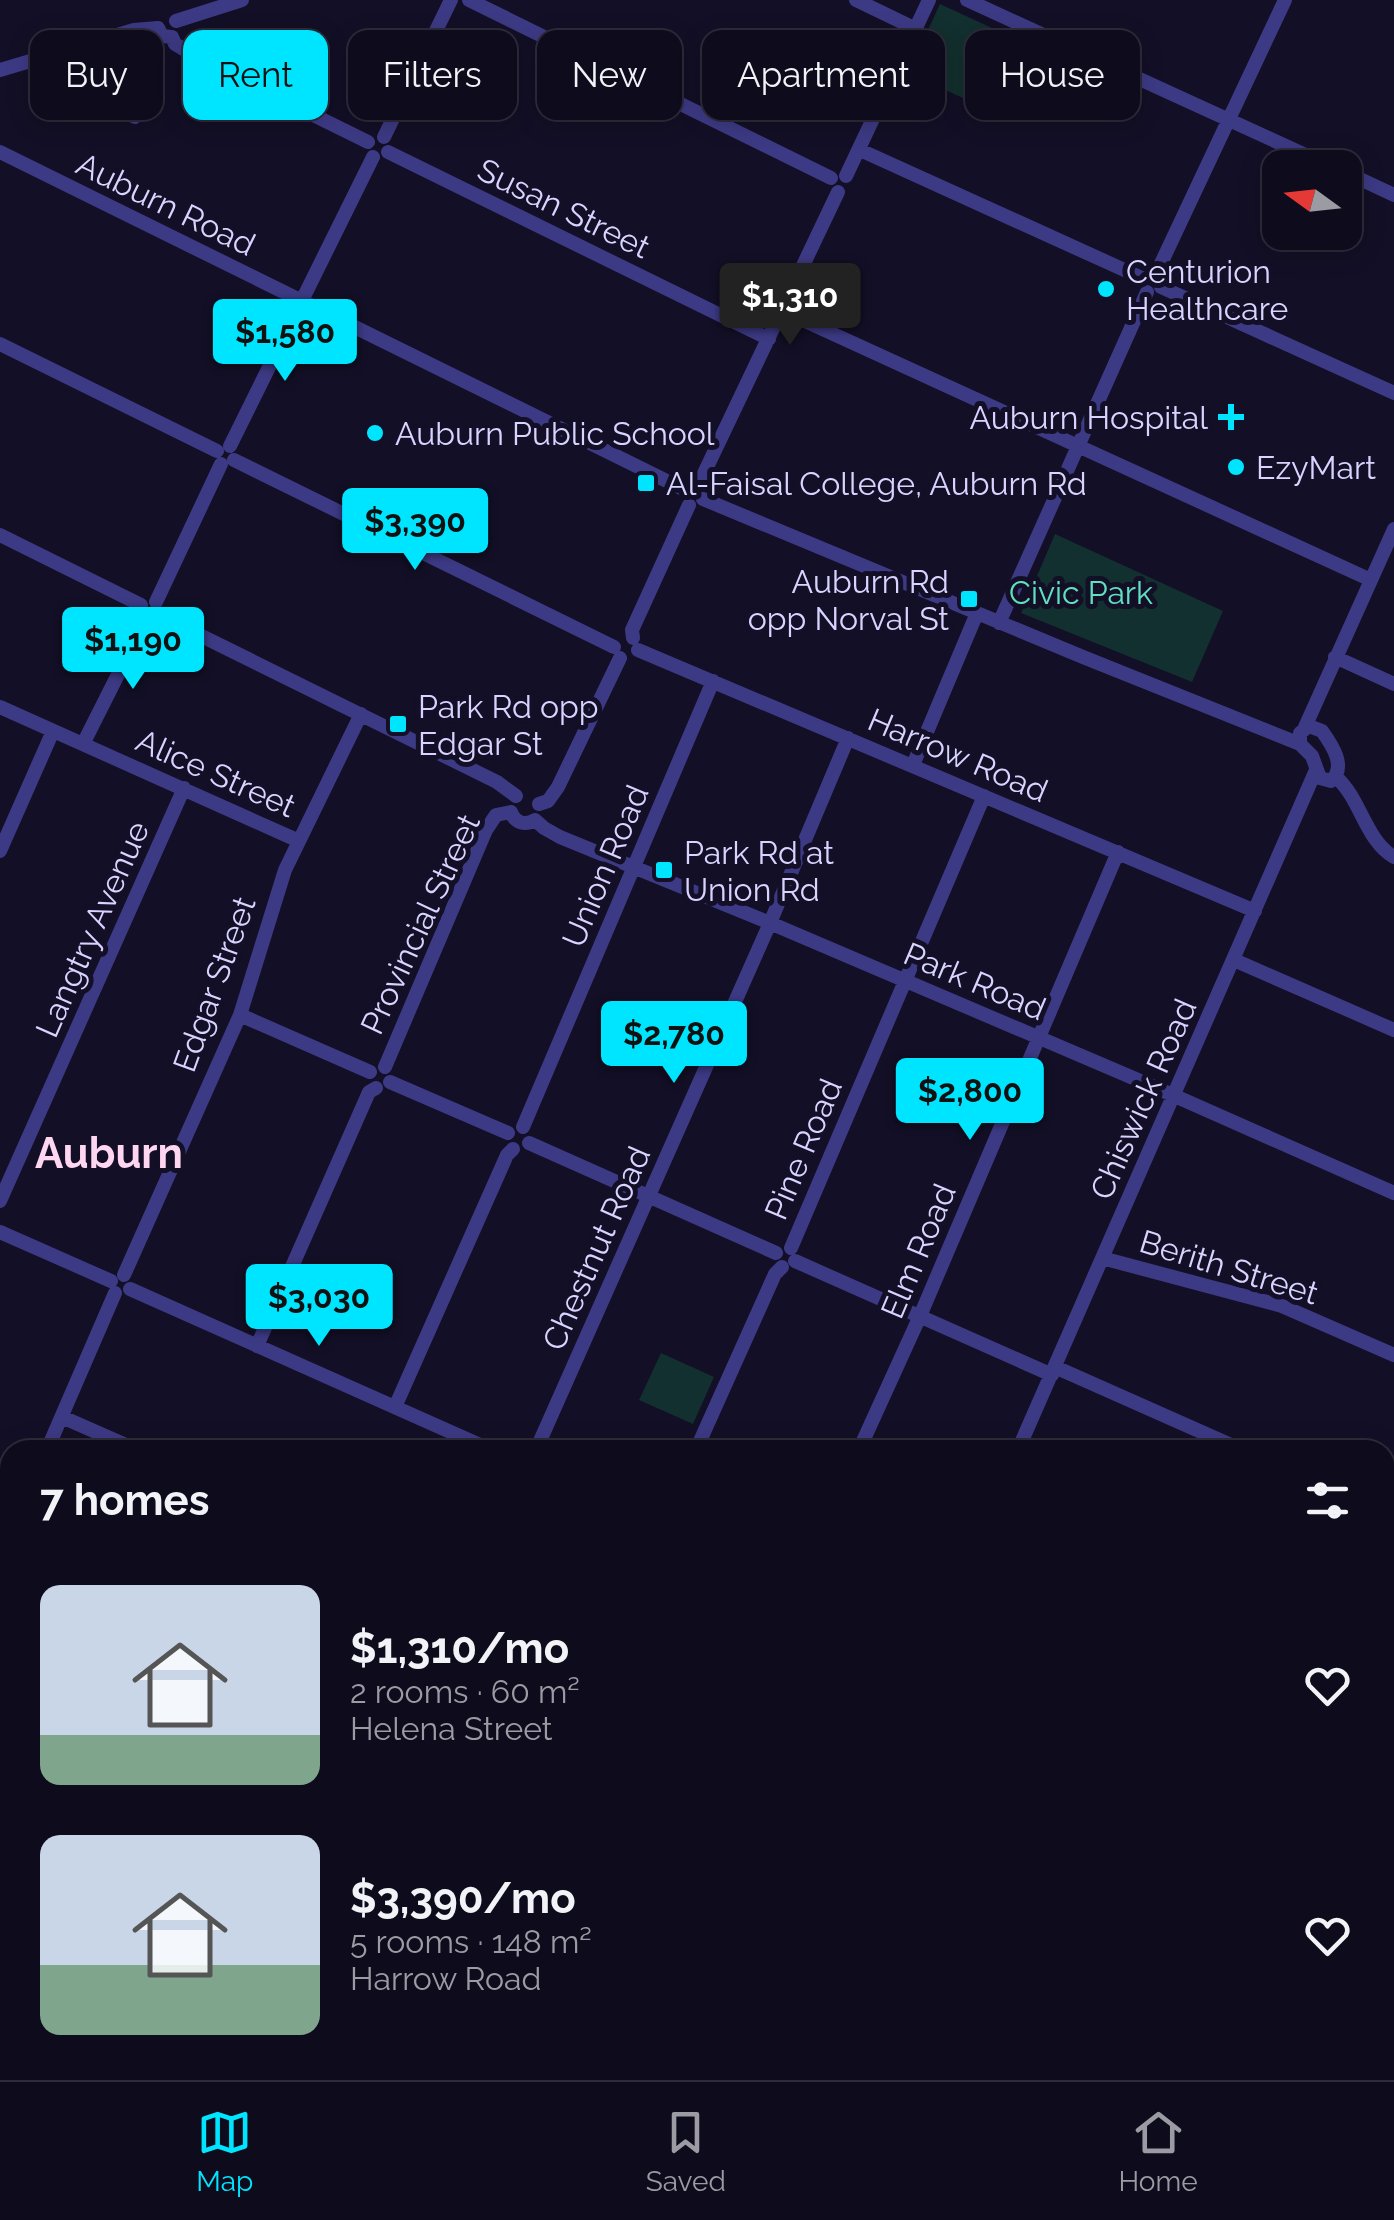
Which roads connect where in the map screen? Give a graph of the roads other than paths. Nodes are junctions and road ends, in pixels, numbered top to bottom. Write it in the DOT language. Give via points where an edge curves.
graph roads {
  1 [pos="242,0"];
  2 [pos="450,0"];
  3 [pos="469,0"];
  4 [pos="856,0"];
  5 [pos="930,0"];
  6 [pos="967,0"];
  7 [pos="1285,0"];
  8 [pos="176,21"];
  9 [pos="158,28"];
  10 [pos="134,30"];
  11 [pos="916,30"];
  12 [pos="172,37"];
  13 [pos="30,61"];
  14 [pos="0,70"];
  15 [pos="874,120"];
  16 [pos="1230,120"];
  17 [pos="378,147"];
  18 [pos="860,150"];
  19 [pos="1295,150"];
  20 [pos="0,152"];
  21 [pos="1362,180"];
  22 [pos="839,182"];
  23 [pos="1394,195"];
  24 [pos="1152,282"];
  25 [pos="302,301"];
  26 [pos="782,311"];
  27 [pos="770,339"];
  28 [pos="0,344"];
  29 [pos="1394,393"];
  30 [pos="1079,446"];
  31 [pos="226,455"];
  32 [pos="694,495"];
  33 [pos="1394,529"];
  34 [pos="0,536"];
  35 [pos="1371,580"];
  36 [pos="151,610"];
  37 [pos="977,613"];
  38 [pos="999,622"];
  39 [pos="636,644"];
  40 [pos="617,652"];
  41 [pos="1335,658"];
  42 [pos="713,681"];
  43 [pos="1394,684"];
  44 [pos="0,707"];
  45 [pos="361,714"];
  46 [pos="1305,727"];
  47 [pos="53,731"];
  48 [pos="848,738"];
  49 [pos="83,744"];
  50 [pos="1300,744"];
  51 [pos="914,765"];
  52 [pos="1316,770"];
  53 [pos="1336,777"];
  54 [pos="184,788"];
  55 [pos="516,796"];
  56 [pos="984,796"];
  57 [pos="539,804"];
  58 [pos="510,812"];
  59 [pos="535,820"];
  60 [pos="300,840"];
  61 [pos="0,851"];
  62 [pos="1118,852"];
  63 [pos="1394,857"];
  64 [pos="635,867"];
  65 [pos="1256,911"];
  66 [pos="770,923"];
  67 [pos="1234,960"];
  68 [pos="904,981"];
  69 [pos="240,1014"];
  70 [pos="1394,1030"];
  71 [pos="1040,1038"];
  72 [pos="377,1069"];
  73 [pos="383,1085"];
  74 [pos="1174,1096"];
  75 [pos="522,1128"];
  76 [pos="508,1134"];
  77 [pos="529,1143"];
  78 [pos="513,1149"];
  79 [pos="1394,1193"];
  80 [pos="650,1197"];
  81 [pos="0,1201"];
  82 [pos="0,1232"];
  83 [pos="786,1257"];
  84 [pos="1102,1258"];
  85 [pos="120,1285"];
  86 [pos="920,1316"];
  87 [pos="257,1346"];
  88 [pos="1394,1355"];
  89 [pos="1053,1371"];
  90 [pos="395,1407"];
  91 [pos="62,1416"];
  92 [pos="51,1440"];
  93 [pos="115,1440"];
  94 [pos="452,1440"];
  95 [pos="541,1440"];
  96 [pos="700,1440"];
  97 [pos="864,1440"];
  98 [pos="1022,1440"];
  99 [pos="1218,1440"];
  1 -- 8 [label="street"];
  2 -- 17 [label="street"];
  3 -- 22 [label="street"];
  4 -- 11 [label="street"];
  5 -- 11 [label="street"];
  6 -- 16 [label="street"];
  7 -- 16 [label="street"];
  8 -- 9 [label="street" via="163,18"];
  8 -- 12 [label="street"];
  9 -- 10 [label="street"];
  9 -- 12 [label="street"];
  12 -- 17 [label="street, Susan Street" via="202,60"];
  13 -- 14 [label="street"];
  15 -- 18 [label="street"];
  16 -- 19 [label="street"];
  16 -- 24 [label="street"];
  17 -- 25 [label="street"];
  17 -- 27 [label="street, Susan Street"];
  18 -- 22 [label="street"];
  18 -- 24 [label="street"];
  20 -- 25 [label="street, Auburn Road"];
  21 -- 23 [label="street"];
  22 -- 26 [label="street"];
  24 -- 29 [label="street"];
  24 -- 30 [label="street"];
  25 -- 31 [label="street"];
  25 -- 32 [label="street, Auburn Road"];
  26 -- 27 [label="street"];
  26 -- 30 [label="street"];
  27 -- 32 [label="street"];
  28 -- 31 [label="street"];
  30 -- 35 [label="street"];
  30 -- 38 [label="street"];
  31 -- 36 [label="street"];
  31 -- 40 [label="street"];
  32 -- 37 [label="street, Auburn Road"];
  32 -- 39 [label="street" via="632,630"];
  33 -- 35 [label="street"];
  34 -- 36 [label="street"];
  35 -- 41 [label="street"];
  36 -- 45 [label="street"];
  36 -- 49 [label="street"];
  37 -- 38 [label="street, Auburn Road"];
  37 -- 51 [label="street"];
  38 -- 50 [label="street, Auburn Road"];
  39 -- 40 [label="street" via="628,638"];
  39 -- 42 [label="street, Harrow Road"];
  40 -- 57 [label="street" via="558,787"];
  41 -- 43 [label="street"];
  41 -- 46 [label="street"];
  42 -- 48 [label="street, Harrow Road"];
  42 -- 64 [label="street, Union Road"];
  44 -- 47 [label="street, Alice Street"];
  45 -- 55 [label="street"];
  45 -- 60 [label="street, Edgar Street"];
  46 -- 50 [label="street"];
  46 -- 53 [label="street" via="1325,735 1338,761"];
  47 -- 49 [label="street, Alice Street"];
  47 -- 61 [label="street"];
  48 -- 51 [label="street, Harrow Road"];
  48 -- 66 [label="street, Chestnut Road"];
  49 -- 54 [label="street, Alice Street"];
  50 -- 52 [label="street"];
  51 -- 56 [label="street, Harrow Road"];
  52 -- 53 [label="street" via="1323,780"];
  52 -- 65 [label="street, Chiswick Road"];
  53 -- 63 [label="street" via="1382,849"];
  54 -- 60 [label="street, Alice Street"];
  54 -- 81 [label="street, Langtry Avenue"];
  55 -- 57 [label="street" via="529,794"];
  55 -- 58 [label="street"];
  56 -- 62 [label="street, Harrow Road"];
  56 -- 68 [label="street, Pine Road"];
  57 -- 59 [label="street"];
  58 -- 59 [label="street" via="520,823"];
  58 -- 72 [label="street, Provincial Street" via="496,815 486,830"];
  59 -- 64 [label="street, Park Road"];
  60 -- 69 [label="street, Edgar Street" via="273,902"];
  62 -- 65 [label="street, Harrow Road"];
  62 -- 71 [label="street, Elm Road"];
  64 -- 66 [label="street, Park Road"];
  64 -- 75 [label="street, Union Road"];
  65 -- 67 [label="street, Chiswick Road"];
  66 -- 68 [label="street, Park Road"];
  66 -- 80 [label="street, Chestnut Road"];
  67 -- 70 [label="street"];
  67 -- 74 [label="street, Chiswick Road"];
  68 -- 71 [label="street, Park Road"];
  68 -- 83 [label="street, Pine Road"];
  69 -- 72 [label="street"];
  69 -- 85 [label="street, Edgar Street"];
  71 -- 74 [label="street, Park Road"];
  71 -- 86 [label="street, Elm Road"];
  72 -- 73 [label="street" via="369,1079"];
  73 -- 76 [label="street"];
  73 -- 87 [label="street, Provincial Street" via="370,1092"];
  74 -- 79 [label="street, Park Road"];
  74 -- 84 [label="street, Chiswick Road"];
  75 -- 76 [label="street"];
  75 -- 77 [label="street"];
  76 -- 78 [label="street"];
  77 -- 78 [label="street"];
  77 -- 80 [label="street"];
  78 -- 90 [label="street"];
  80 -- 83 [label="street"];
  80 -- 95 [label="street, Chestnut Road"];
  82 -- 85 [label="street"];
  83 -- 86 [label="street"];
  83 -- 96 [label="street, Pine Road"];
  84 -- 88 [label="street, Berith Street" via="1282,1306"];
  84 -- 89 [label="street, Chiswick Road"];
  85 -- 87 [label="street"];
  85 -- 91 [label="street, Edgar Street"];
  86 -- 89 [label="street"];
  86 -- 97 [label="street, Elm Road"];
  87 -- 90 [label="street"];
  89 -- 98 [label="street, Chiswick Road"];
  89 -- 99 [label="street"];
  90 -- 94 [label="street"];
  91 -- 92 [label="street, Edgar Street"];
  91 -- 93 [label="street"];
}
